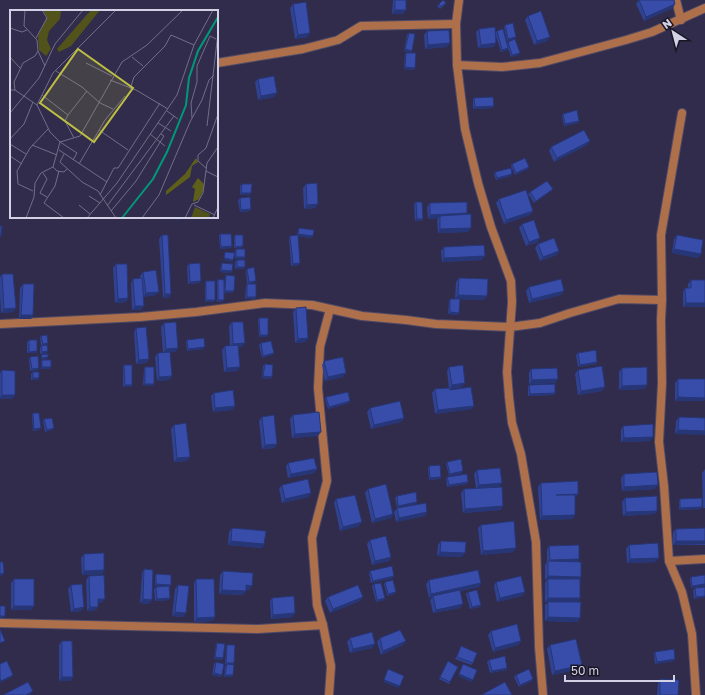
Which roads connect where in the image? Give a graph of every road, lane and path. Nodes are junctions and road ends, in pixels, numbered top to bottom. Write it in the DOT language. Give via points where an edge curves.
graph roads {
  1 [pos="459,0"];
  2 [pos="676,0"];
  3 [pos="705,8"];
  4 [pos="681,20"];
  5 [pos="456,24"];
  6 [pos="218,63"];
  7 [pos="457,65"];
  8 [pos="682,113"];
  9 [pos="662,300"];
  10 [pos="330,309"];
  11 [pos="0,324"];
  12 [pos="510,327"];
  13 [pos="705,559"];
  14 [pos="669,561"];
  15 [pos="0,623"];
  16 [pos="323,624"];
  17 [pos="329,695"];
  18 [pos="543,695"];
  19 [pos="696,695"];
  1 -- 5 [label="street"];
  2 -- 4 [label="street"];
  3 -- 4 [label="street"];
  4 -- 7 [label="street" via="626,40 540,63 502,67"];
  5 -- 6 [label="street" via="361,26 338,40 304,49"];
  5 -- 7 [label="street"];
  7 -- 12 [label="street" via="465,129 478,183 511,281"];
  8 -- 9 [label="street" via="661,235"];
  9 -- 12 [label="street" via="619,299 540,323"];
  9 -- 14 [label="street" via="659,442"];
  10 -- 11 [label="street" via="312,305 265,303 140,317"];
  10 -- 12 [label="street" via="362,316 436,324"];
  10 -- 16 [label="street" via="320,347 318,388 327,481 312,538 317,605"];
  12 -- 18 [label="street" via="507,372 509,397 536,542"];
  13 -- 14 [label="street"];
  14 -- 19 [label="street" via="682,592 692,634"];
  15 -- 16 [label="street" via="258,629"];
  16 -- 17 [label="street" via="331,666"];
}
